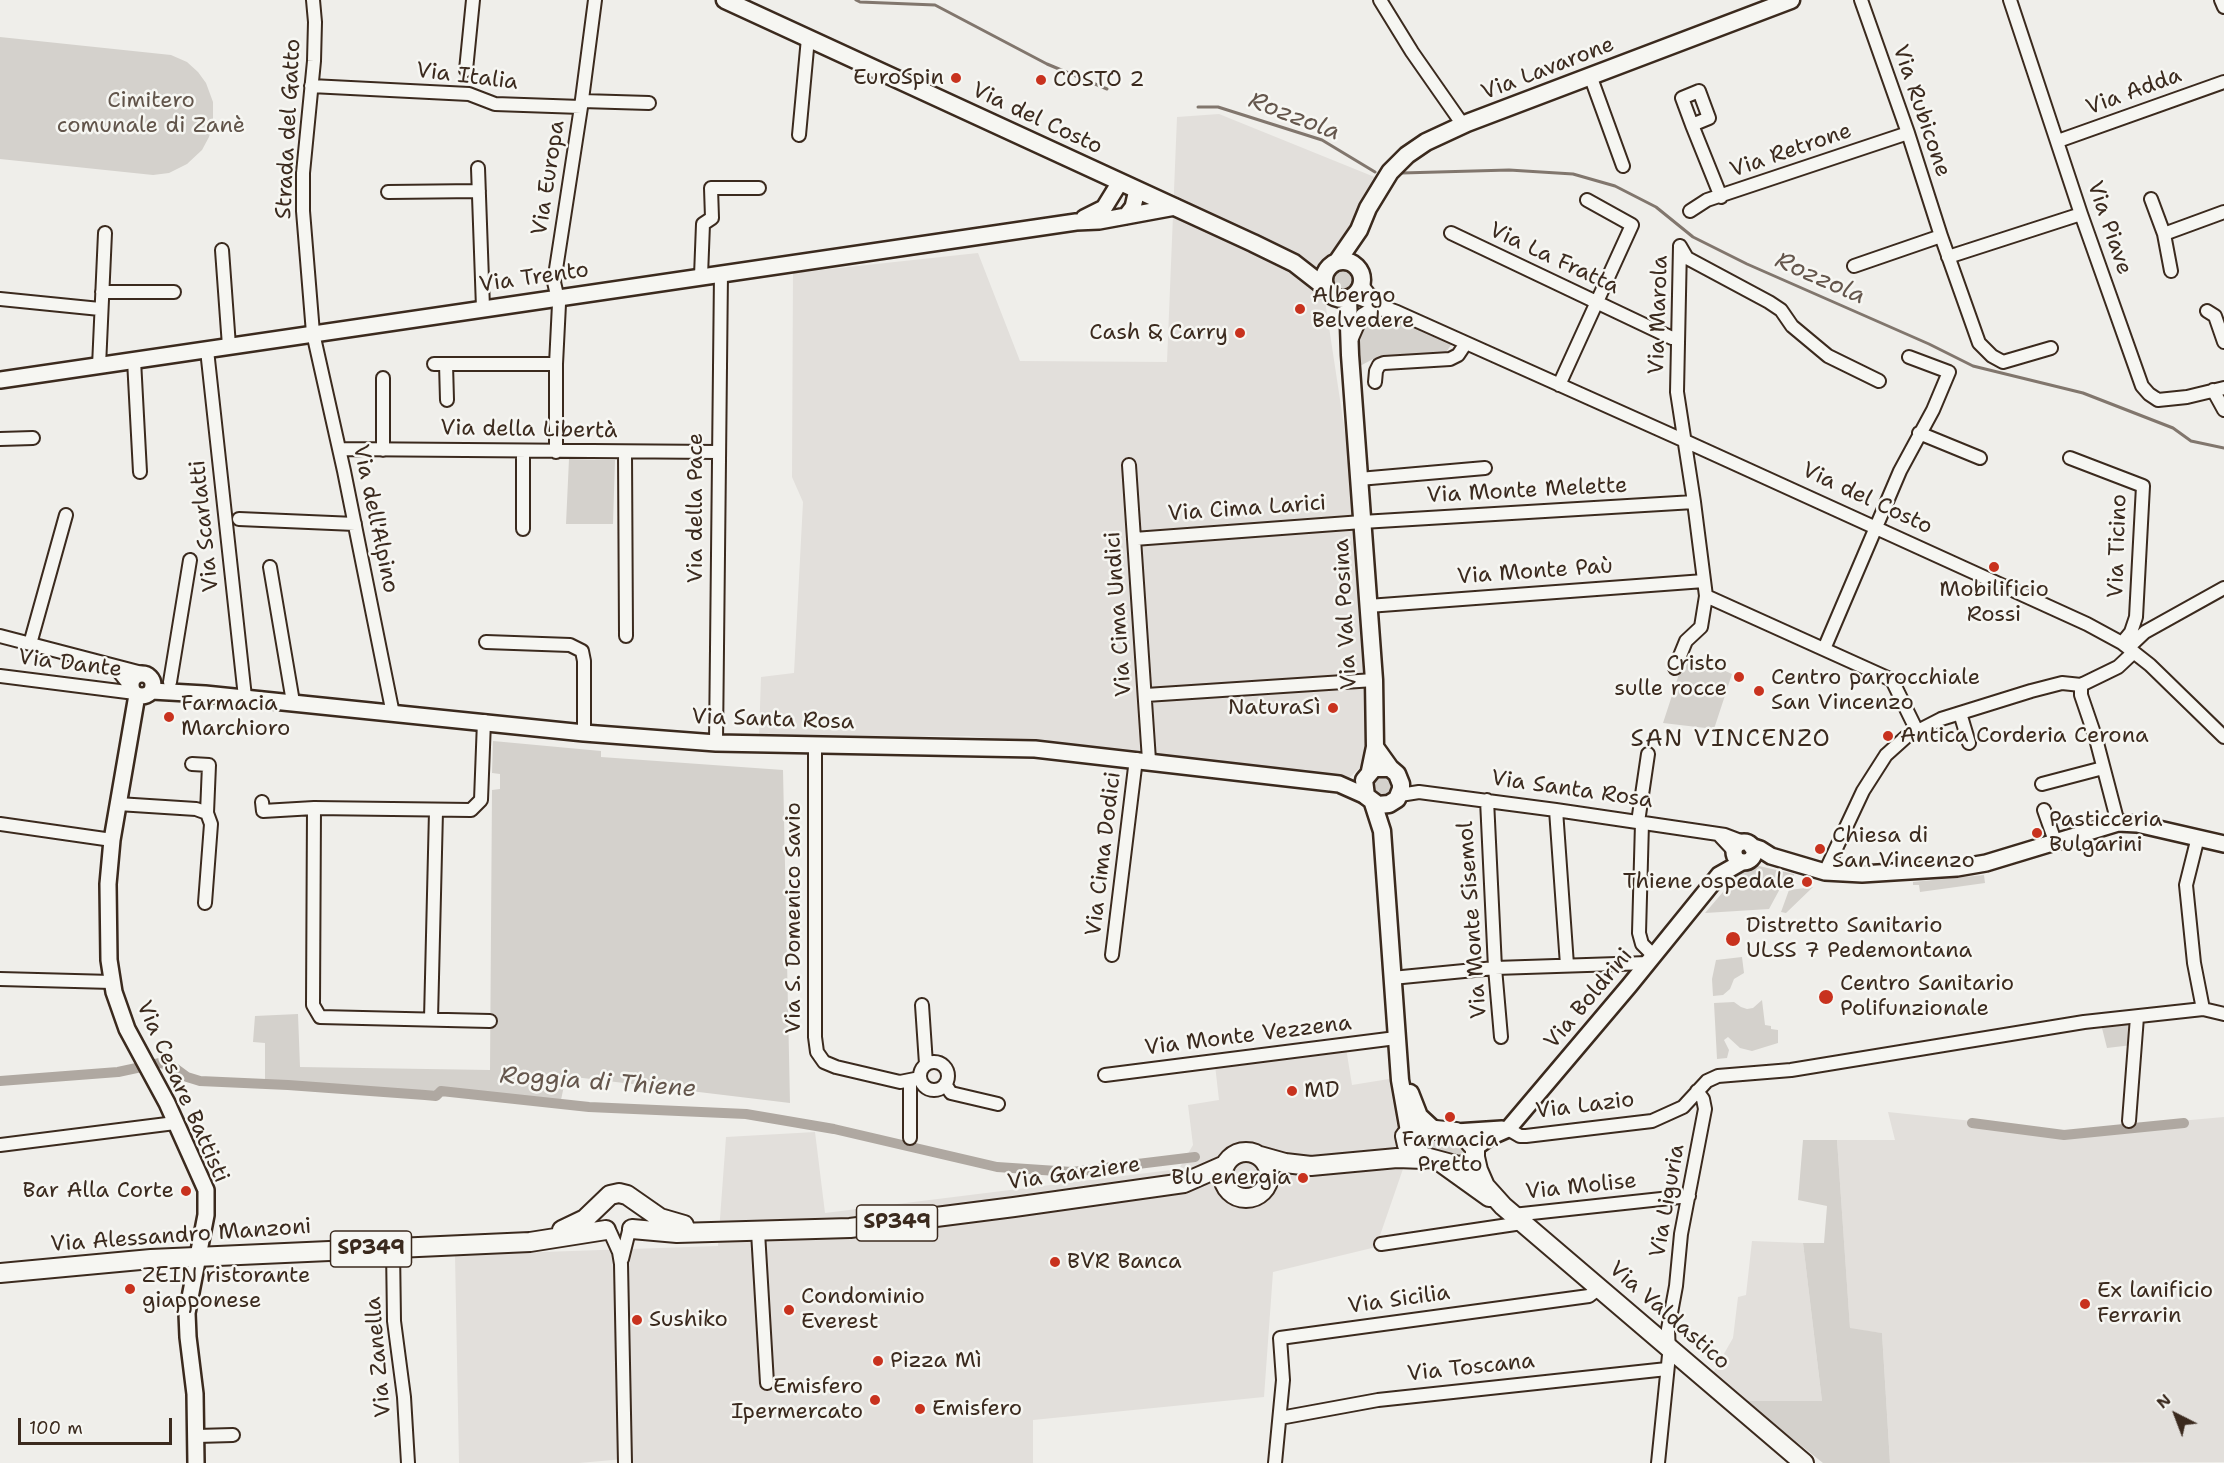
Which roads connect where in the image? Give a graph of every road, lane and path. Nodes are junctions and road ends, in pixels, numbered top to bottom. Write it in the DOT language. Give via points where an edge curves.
graph roads {
  1 [pos="313,0"];
  2 [pos="473,0"];
  3 [pos="595,0"];
  4 [pos="725,0"];
  5 [pos="1380,0"];
  6 [pos="1791,0"];
  7 [pos="1861,0"];
  8 [pos="2010,0"];
  9 [pos="2221,0"];
  10 [pos="2224,7"];
  11 [pos="808,38"];
  12 [pos="466,70"];
  13 [pos="1591,78"];
  14 [pos="2224,82"];
  15 [pos="311,86"];
  16 [pos="649,103"];
  17 [pos="582,104"];
  18 [pos="1463,125"];
  19 [pos="1692,125"];
  20 [pos="1908,133"];
  21 [pos="799,135"];
  22 [pos="2058,141"];
  23 [pos="1623,166"];
  24 [pos="478,168"];
  25 [pos="1120,182"];
  26 [pos="759,188"];
  27 [pos="1137,190"];
  28 [pos="479,191"];
  29 [pos="388,192"];
  30 [pos="1721,197"];
  31 [pos="2151,199"];
  32 [pos="1587,200"];
  33 [pos="1175,207"];
  34 [pos="1690,211"];
  35 [pos="2224,212"];
  36 [pos="2081,214"];
  37 [pos="1126,216"];
  38 [pos="1076,222"];
  39 [pos="1359,230"];
  40 [pos="105,233"];
  41 [pos="1451,233"];
  42 [pos="2164,234"];
  43 [pos="1941,236"];
  44 [pos="222,250"];
  45 [pos="1948,257"];
  46 [pos="1294,263"];
  47 [pos="1334,264"];
  48 [pos="1854,266"];
  49 [pos="2171,271"];
  50 [pos="721,273"];
  51 [pos="701,276"];
  52 [pos="1355,287"];
  53 [pos="1328,291"];
  54 [pos="102,292"];
  55 [pos="174,292"];
  56 [pos="556,297"];
  57 [pos="0,299"];
  58 [pos="1597,301"];
  59 [pos="483,308"];
  60 [pos="100,309"];
  61 [pos="1392,311"];
  62 [pos="2207,311"];
  63 [pos="313,333"];
  64 [pos="1672,338"];
  65 [pos="2224,342"];
  66 [pos="1466,343"];
  67 [pos="1350,345"];
  68 [pos="229,346"];
  69 [pos="2051,348"];
  70 [pos="207,350"];
  71 [pos="1909,357"];
  72 [pos="134,360"];
  73 [pos="556,364"];
  74 [pos="99,366"];
  75 [pos="383,378"];
  76 [pos="0,380"];
  77 [pos="1879,381"];
  78 [pos="1376,382"];
  79 [pos="1559,385"];
  80 [pos="2219,389"];
  81 [pos="447,400"];
  82 [pos="2224,410"];
  83 [pos="1919,433"];
  84 [pos="33,438"];
  85 [pos="0,439"];
  86 [pos="1685,441"];
  87 [pos="339,449"];
  88 [pos="383,450"];
  89 [pos="523,451"];
  90 [pos="556,452"];
  91 [pos="718,452"];
  92 [pos="625,453"];
  93 [pos="2070,458"];
  94 [pos="1980,459"];
  95 [pos="1129,465"];
  96 [pos="1485,468"];
  97 [pos="140,472"];
  98 [pos="1359,479"];
  99 [pos="1694,501"];
  100 [pos="66,515"];
  101 [pos="239,519"];
  102 [pos="1362,522"];
  103 [pos="355,524"];
  104 [pos="1876,528"];
  105 [pos="523,529"];
  106 [pos="1134,539"];
  107 [pos="190,560"];
  108 [pos="270,567"];
  109 [pos="1704,581"];
  110 [pos="2224,588"];
  111 [pos="1706,596"];
  112 [pos="1368,606"];
  113 [pos="0,636"];
  114 [pos="626,636"];
  115 [pos="486,642"];
  116 [pos="30,644"];
  117 [pos="2128,648"];
  118 [pos="1824,649"];
  119 [pos="1675,668"];
  120 [pos="0,676"];
  121 [pos="1374,680"];
  122 [pos="170,682"];
  123 [pos="2081,685"];
  124 [pos="141,687"];
  125 [pos="206,694"];
  126 [pos="1146,695"];
  127 [pos="244,698"];
  128 [pos="293,702"];
  129 [pos="1960,713"];
  130 [pos="393,714"];
  131 [pos="484,721"];
  132 [pos="1917,731"];
  133 [pos="584,733"];
  134 [pos="2224,736"];
  135 [pos="716,743"];
  136 [pos="1969,743"];
  137 [pos="815,745"];
  138 [pos="1375,747"];
  139 [pos="1648,754"];
  140 [pos="1142,760"];
  141 [pos="192,764"];
  142 [pos="2103,768"];
  143 [pos="1368,773"];
  144 [pos="1339,784"];
  145 [pos="2042,784"];
  146 [pos="1386,791"];
  147 [pos="1487,800"];
  148 [pos="262,802"];
  149 [pos="118,804"];
  150 [pos="314,808"];
  151 [pos="1556,810"];
  152 [pos="2043,810"];
  153 [pos="436,811"];
  154 [pos="207,813"];
  155 [pos="1640,823"];
  156 [pos="2118,823"];
  157 [pos="0,824"];
  158 [pos="2198,837"];
  159 [pos="112,840"];
  160 [pos="2055,841"];
  161 [pos="2224,844"];
  162 [pos="1745,852"];
  163 [pos="1825,872"];
  164 [pos="205,903"];
  165 [pos="1112,955"];
  166 [pos="1651,960"];
  167 [pos="1567,964"];
  168 [pos="1495,968"];
  169 [pos="1392,978"];
  170 [pos="0,979"];
  171 [pos="112,982"];
  172 [pos="922,1005"];
  173 [pos="2203,1009"];
  174 [pos="2224,1014"];
  175 [pos="2137,1017"];
  176 [pos="431,1019"];
  177 [pos="490,1021"];
  178 [pos="1501,1037"];
  179 [pos="1396,1038"];
  180 [pos="926,1064"];
  181 [pos="1400,1065"];
  182 [pos="1105,1075"];
  183 [pos="915,1080"];
  184 [pos="945,1084"];
  185 [pos="1697,1091"];
  186 [pos="998,1104"];
  187 [pos="2129,1121"];
  188 [pos="175,1123"];
  189 [pos="1433,1129"];
  190 [pos="1456,1132"];
  191 [pos="1514,1133"];
  192 [pos="1407,1134"];
  193 [pos="910,1138"];
  194 [pos="0,1145"];
  195 [pos="1475,1153"];
  196 [pos="1260,1156"];
  197 [pos="1364,1160"];
  198 [pos="1435,1161"];
  199 [pos="1225,1165"];
  200 [pos="1311,1166"];
  201 [pos="1268,1182"];
  202 [pos="1184,1183"];
  203 [pos="1233,1195"];
  204 [pos="1689,1196"];
  205 [pos="636,1203"];
  206 [pos="600,1206"];
  207 [pos="972,1213"];
  208 [pos="1513,1215"];
  209 [pos="630,1230"];
  210 [pos="608,1231"];
  211 [pos="758,1232"];
  212 [pos="708,1233"];
  213 [pos="544,1239"];
  214 [pos="1381,1245"];
  215 [pos="393,1248"];
  216 [pos="198,1256"];
  217 [pos="621,1264"];
  218 [pos="0,1273"];
  219 [pos="1599,1288"];
  220 [pos="1668,1347"];
  221 [pos="1667,1369"];
  222 [pos="766,1383"];
  223 [pos="1280,1418"];
  224 [pos="233,1435"];
  225 [pos="197,1436"];
  226 [pos="196,1463"];
  227 [pos="408,1463"];
  228 [pos="625,1463"];
  229 [pos="1275,1463"];
  230 [pos="1658,1463"];
  231 [pos="1804,1463"];
  1 -- 15 [label="street, Strada del Gatto"];
  2 -- 12 [label="street"];
  3 -- 17 [label="street, Via Europa"];
  4 -- 11 [label="main road, Via del Costo"];
  5 -- 18 [label="street"];
  6 -- 13 [label="main road, Via Lavarone"];
  7 -- 20 [label="street, Via Rubicone"];
  8 -- 22 [label="street, Via Piave"];
  9 -- 10 [label="street"];
  11 -- 21 [label="street"];
  11 -- 25 [label="main road, Via del Costo"];
  13 -- 18 [label="main road, Via Lavarone"];
  13 -- 23 [label="street"];
  14 -- 22 [label="street, Via Adda"];
  15 -- 17 [label="street, Via Italia" via="469,94 495,104"];
  15 -- 63 [label="street, Strada del Gatto" via="303,200"];
  16 -- 17 [label="street, Via Europa"];
  17 -- 56 [label="street, Via Europa" via="554,282"];
  18 -- 39 [label="main road, Via Lavarone" via="1426,142 1390,172"];
  19 -- 30 [label="street"];
  20 -- 30 [label="street, Via Retrone"];
  20 -- 43 [label="street, Via Rubicone"];
  22 -- 36 [label="street, Via Piave"];
  24 -- 28 [label="street"];
  25 -- 27 [label="main road, Via del Costo"];
  25 -- 38 [label="street, Via Trento" via="1104,208"];
  26 -- 51 [label="street" via="711,188 712,218 703,224"];
  27 -- 33 [label="main road, Via del Costo"];
  27 -- 37 [label="street"];
  28 -- 29 [label="street"];
  28 -- 59 [label="street"];
  30 -- 34 [label="street, Via Retrone" via="1707,200"];
  31 -- 42 [label="street"];
  32 -- 58 [label="street" via="1632,225"];
  33 -- 37 [label="street, Via Trento"];
  33 -- 46 [label="main road, Via del Costo"];
  35 -- 42 [label="street"];
  36 -- 45 [label="street"];
  36 -- 80 [label="street, Via Piave" via="2142,386 2158,400"];
  37 -- 38 [label="street, Via Trento"];
  38 -- 50 [label="street, Via Trento"];
  39 -- 47 [label="main road, Via Lavarone"];
  39 -- 52 [label="main road, Via Lavarone"];
  40 -- 54 [label="street"];
  41 -- 58 [label="street, Via La Fratta"];
  42 -- 49 [label="street"];
  43 -- 45 [label="street, Via Rubicone"];
  43 -- 48 [label="street"];
  44 -- 68 [label="street"];
  45 -- 69 [label="street, Via Rubicone" via="1979,343 1992,356 2003,362"];
  46 -- 47 [label="main road"];
  46 -- 53 [label="main road, Via del Costo"];
  47 -- 52 [label="main road" via="1350,263"];
  47 -- 53 [label="main road" via="1324,276"];
  50 -- 51 [label="street, Via Trento"];
  50 -- 91 [label="street, Via della Pace"];
  51 -- 56 [label="street, Via Trento"];
  52 -- 53 [label="main road" via="1339,299"];
  52 -- 61 [label="street, Via del Costo"];
  52 -- 67 [label="main road, Via Val Posina"];
  53 -- 67 [label="main road, Via Val Posina"];
  54 -- 55 [label="street"];
  54 -- 60 [label="street"];
  56 -- 59 [label="street, Via Trento"];
  56 -- 73 [label="street, Via Europa"];
  57 -- 60 [label="street"];
  58 -- 64 [label="street, Via La Fratta"];
  58 -- 79 [label="street"];
  59 -- 63 [label="street, Via Trento"];
  60 -- 74 [label="street"];
  61 -- 66 [label="street, Via del Costo"];
  61 -- 67 [label="street" via="1371,309 1362,315"];
  62 -- 65 [label="street" via="2215,316"];
  63 -- 68 [label="street, Via Trento"];
  63 -- 87 [label="street, Via dell'Alpino"];
  66 -- 78 [label="street" via="1450,359 1379,365"];
  66 -- 79 [label="street, Via del Costo"];
  67 -- 98 [label="main road, Via Val Posina"];
  68 -- 70 [label="street, Via Trento"];
  70 -- 72 [label="street, Via Trento"];
  70 -- 127 [label="street, Via Scarlatti"];
  71 -- 83 [label="street" via="1949,372"];
  72 -- 74 [label="street, Via Trento"];
  72 -- 97 [label="street"];
  73 -- 81 [label="street" via="440,364"];
  73 -- 90 [label="street, Via Europa"];
  74 -- 76 [label="street, Via Trento"];
  75 -- 88 [label="street"];
  77 -- 86 [label="street, Via Marola" via="1828,356 1792,326 1781,310 1687,258 1680,246 1677,392"];
  79 -- 86 [label="street, Via del Costo"];
  80 -- 82 [label="street"];
  83 -- 94 [label="street"];
  83 -- 104 [label="street"];
  84 -- 85 [label="street"];
  86 -- 99 [label="street"];
  86 -- 104 [label="street, Via del Costo"];
  87 -- 88 [label="street, Via della Libertà"];
  87 -- 103 [label="street, Via dell'Alpino"];
  88 -- 89 [label="street, Via della Libertà"];
  89 -- 90 [label="street, Via della Libertà"];
  89 -- 105 [label="street"];
  90 -- 92 [label="street, Via della Libertà"];
  91 -- 92 [label="street, Via della Libertà"];
  91 -- 135 [label="street, Via della Pace"];
  92 -- 114 [label="street"];
  93 -- 117 [label="street, Via Ticino" via="2143,486 2136,617"];
  95 -- 106 [label="street, Via Cima Undici"];
  96 -- 98 [label="street"];
  98 -- 102 [label="main road, Via Val Posina"];
  99 -- 102 [label="street, Via Monte Melette"];
  99 -- 109 [label="street"];
  100 -- 116 [label="street"];
  101 -- 103 [label="street"];
  102 -- 106 [label="street, Via Cima Larici"];
  102 -- 112 [label="main road, Via Val Posina"];
  103 -- 130 [label="street, Via dell'Alpino"];
  104 -- 117 [label="street, Via del Costo" via="2088,624"];
  104 -- 118 [label="street"];
  106 -- 126 [label="street, Via Cima Undici"];
  107 -- 122 [label="street"];
  108 -- 128 [label="street"];
  109 -- 111 [label="street"];
  109 -- 112 [label="street, Via Monte Paù"];
  110 -- 117 [label="street" via="2145,632"];
  111 -- 118 [label="street"];
  111 -- 119 [label="street" via="1701,627 1686,640"];
  112 -- 121 [label="main road, Via Val Posina"];
  113 -- 116 [label="street"];
  115 -- 133 [label="street" via="570,645 582,651"];
  116 -- 124 [label="street" via="115,667"];
  117 -- 123 [label="street" via="2118,667"];
  117 -- 134 [label="street, Via del Costo"];
  118 -- 132 [label="street" via="1892,680"];
  120 -- 124 [label="street, Via Dante"];
  121 -- 126 [label="street"];
  121 -- 138 [label="main road, Via Val Posina"];
  122 -- 124 [label="street, Via Santa Rosa"];
  122 -- 125 [label="street, Via Santa Rosa"];
  123 -- 129 [label="street" via="2062,683"];
  123 -- 142 [label="street"];
  124 -- 125 [label="street, Via Santa Rosa"];
  124 -- 149 [label="street, Via Cesare Battisti"];
  125 -- 127 [label="street, Via Santa Rosa"];
  126 -- 140 [label="street, Via Cima Undici"];
  127 -- 128 [label="street, Via Santa Rosa"];
  128 -- 130 [label="street, Via Santa Rosa"];
  129 -- 132 [label="street"];
  129 -- 136 [label="street"];
  130 -- 131 [label="street, Via Santa Rosa"];
  131 -- 133 [label="street, Via Santa Rosa"];
  131 -- 153 [label="street" via="481,800 471,810"];
  132 -- 163 [label="street" via="1882,762 1863,791"];
  133 -- 135 [label="street, Via Santa Rosa"];
  135 -- 137 [label="street, Via Santa Rosa"];
  137 -- 140 [label="street, Via Santa Rosa" via="1035,749"];
  137 -- 183 [label="street, Via S. Domenico Savio" via="817,1052 824,1062 836,1067 900,1082"];
  138 -- 143 [label="main road, Via Val Posina"];
  138 -- 146 [label="main road"];
  139 -- 155 [label="street"];
  140 -- 144 [label="street, Via Santa Rosa"];
  140 -- 165 [label="street, Via Cima Dodici"];
  141 -- 154 [label="street" via="209,765"];
  142 -- 145 [label="street"];
  142 -- 156 [label="street"];
  143 -- 144 [label="street, Via Santa Rosa"];
  143 -- 146 [label="main road, Via Val Posina" via="1363,785"];
  143 -- 146 [label="main road" via="1379,767"];
  144 -- 146 [label="street, Via Santa Rosa"];
  146 -- 147 [label="street, Via Santa Rosa"];
  146 -- 169 [label="main road, Via Val Posina" via="1382,831"];
  147 -- 151 [label="street, Via Santa Rosa"];
  147 -- 168 [label="street, Via Monte Sisemol"];
  148 -- 150 [label="street" via="263,811"];
  149 -- 154 [label="street"];
  149 -- 159 [label="street, Via Cesare Battisti"];
  150 -- 153 [label="street"];
  150 -- 176 [label="street" via="314,1010 320,1017"];
  151 -- 155 [label="street, Via Santa Rosa"];
  151 -- 167 [label="street"];
  152 -- 160 [label="street"];
  153 -- 176 [label="street"];
  154 -- 164 [label="street" via="211,824"];
  155 -- 162 [label="street, Via Santa Rosa" via="1719,836"];
  155 -- 166 [label="street" via="1639,933"];
  156 -- 158 [label="street"];
  156 -- 160 [label="street"];
  157 -- 159 [label="street"];
  158 -- 161 [label="street"];
  158 -- 173 [label="street" via="2186,885"];
  159 -- 171 [label="street, Via Cesare Battisti" via="108,884"];
  160 -- 163 [label="street" via="1999,860 1957,868 1862,874"];
  162 -- 163 [label="street"];
  162 -- 166 [label="street, Via Boldrini" via="1719,875"];
  166 -- 167 [label="street"];
  166 -- 191 [label="street, Via Boldrini"];
  167 -- 168 [label="street"];
  168 -- 169 [label="street"];
  168 -- 178 [label="street, Via Monte Sisemol"];
  169 -- 179 [label="main road, Via Val Posina"];
  170 -- 171 [label="street"];
  171 -- 188 [label="street, Via Cesare Battisti" via="127,1029"];
  172 -- 180 [label="street"];
  173 -- 174 [label="street"];
  173 -- 175 [label="street, Via Lazio"];
  175 -- 185 [label="street, Via Lazio" via="2084,1022 1791,1070 1718,1076"];
  175 -- 187 [label="street"];
  176 -- 177 [label="street"];
  179 -- 181 [label="main road, Via Val Posina"];
  179 -- 182 [label="street, Via Monte Vezzena"];
  180 -- 183 [label="street"];
  180 -- 184 [label="street" via="942,1065 947,1072"];
  181 -- 189 [label="main road, Via Val Posina" via="1415,1110"];
  181 -- 192 [label="main road, Via Val Posina"];
  183 -- 184 [label="street" via="928,1089"];
  183 -- 193 [label="street"];
  184 -- 186 [label="street" via="951,1093"];
  185 -- 191 [label="street, Via Lazio" via="1683,1107 1652,1121"];
  185 -- 204 [label="street, Via Liguria" via="1705,1109"];
  188 -- 194 [label="street"];
  188 -- 216 [label="street, Via Cesare Battisti" via="206,1190 206,1215"];
  189 -- 190 [label="main road"];
  189 -- 192 [label="main road"];
  190 -- 191 [label="street"];
  190 -- 195 [label="main road" via="1464,1136"];
  191 -- 195 [label="street, Via Lazio" via="1490,1137"];
  192 -- 197 [label="main road, Via Garziere" via="1390,1150"];
  192 -- 198 [label="main road, Via Valdastico" via="1407,1145 1413,1152"];
  195 -- 198 [label="main road, Via Garziere" via="1468,1164 1459,1166"];
  195 -- 208 [label="main road, Via Valdastico" via="1485,1185"];
  196 -- 199 [label="main road, Via Garziere" via="1240,1152"];
  196 -- 200 [label="main road, Via Garziere"];
  196 -- 201 [label="main road" via="1269,1168"];
  197 -- 198 [label="main road, Via Garziere"];
  197 -- 200 [label="main road, Via Garziere"];
  198 -- 208 [label="main road, Via Valdastico"];
  199 -- 202 [label="main road, Via Garziere"];
  199 -- 203 [label="main road" via="1225,1184"];
  200 -- 201 [label="main road, Via Garziere"];
  201 -- 203 [label="main road, Via Garziere" via="1258,1196"];
  202 -- 203 [label="main road, Via Garziere"];
  202 -- 207 [label="main road, Via Garziere / SP349"];
  204 -- 208 [label="street, Via Molise"];
  204 -- 220 [label="street, Via Liguria"];
  205 -- 206 [label="main road, Via Alessandro Manzoni" via="627,1195 615,1193"];
  205 -- 209 [label="main road" via="639,1216"];
  205 -- 212 [label="main road, Via Alessandro Manzoni / SP349" via="660,1218"];
  206 -- 210 [label="main road" via="598,1217"];
  206 -- 213 [label="main road, Via Alessandro Manzoni / SP349" via="579,1222"];
  207 -- 211 [label="main road, Via Alessandro Manzoni / SP349" via="850,1228"];
  208 -- 214 [label="street, Via Molise"];
  208 -- 219 [label="main road, Via Valdastico"];
  209 -- 210 [label="main road, Via Alessandro Manzoni"];
  209 -- 212 [label="main road, Via Alessandro Manzoni / SP349"];
  209 -- 217 [label="street"];
  210 -- 213 [label="main road, Via Alessandro Manzoni / SP349"];
  210 -- 217 [label="street"];
  211 -- 212 [label="main road, Via Alessandro Manzoni / SP349"];
  211 -- 222 [label="street"];
  213 -- 215 [label="main road, Via Alessandro Manzoni / SP349"];
  215 -- 216 [label="main road, Via Alessandro Manzoni / SP349"];
  215 -- 227 [label="street, Via Zanella" via="394,1322"];
  216 -- 218 [label="main road, Via Alessandro Manzoni / SP349"];
  216 -- 225 [label="street, Via Cesare Battisti" via="187,1313"];
  217 -- 228 [label="street"];
  219 -- 220 [label="main road, Via Valdastico"];
  219 -- 223 [label="street, Via Sicilia" via="1589,1296 1280,1338"];
  220 -- 221 [label="street, Via Liguria"];
  220 -- 231 [label="main road, Via Valdastico"];
  221 -- 223 [label="street, Via Toscana" via="1378,1400"];
  221 -- 230 [label="street, Via Liguria"];
  223 -- 229 [label="street"];
  224 -- 225 [label="street"];
  225 -- 226 [label="street, Via Cesare Battisti"];
}
